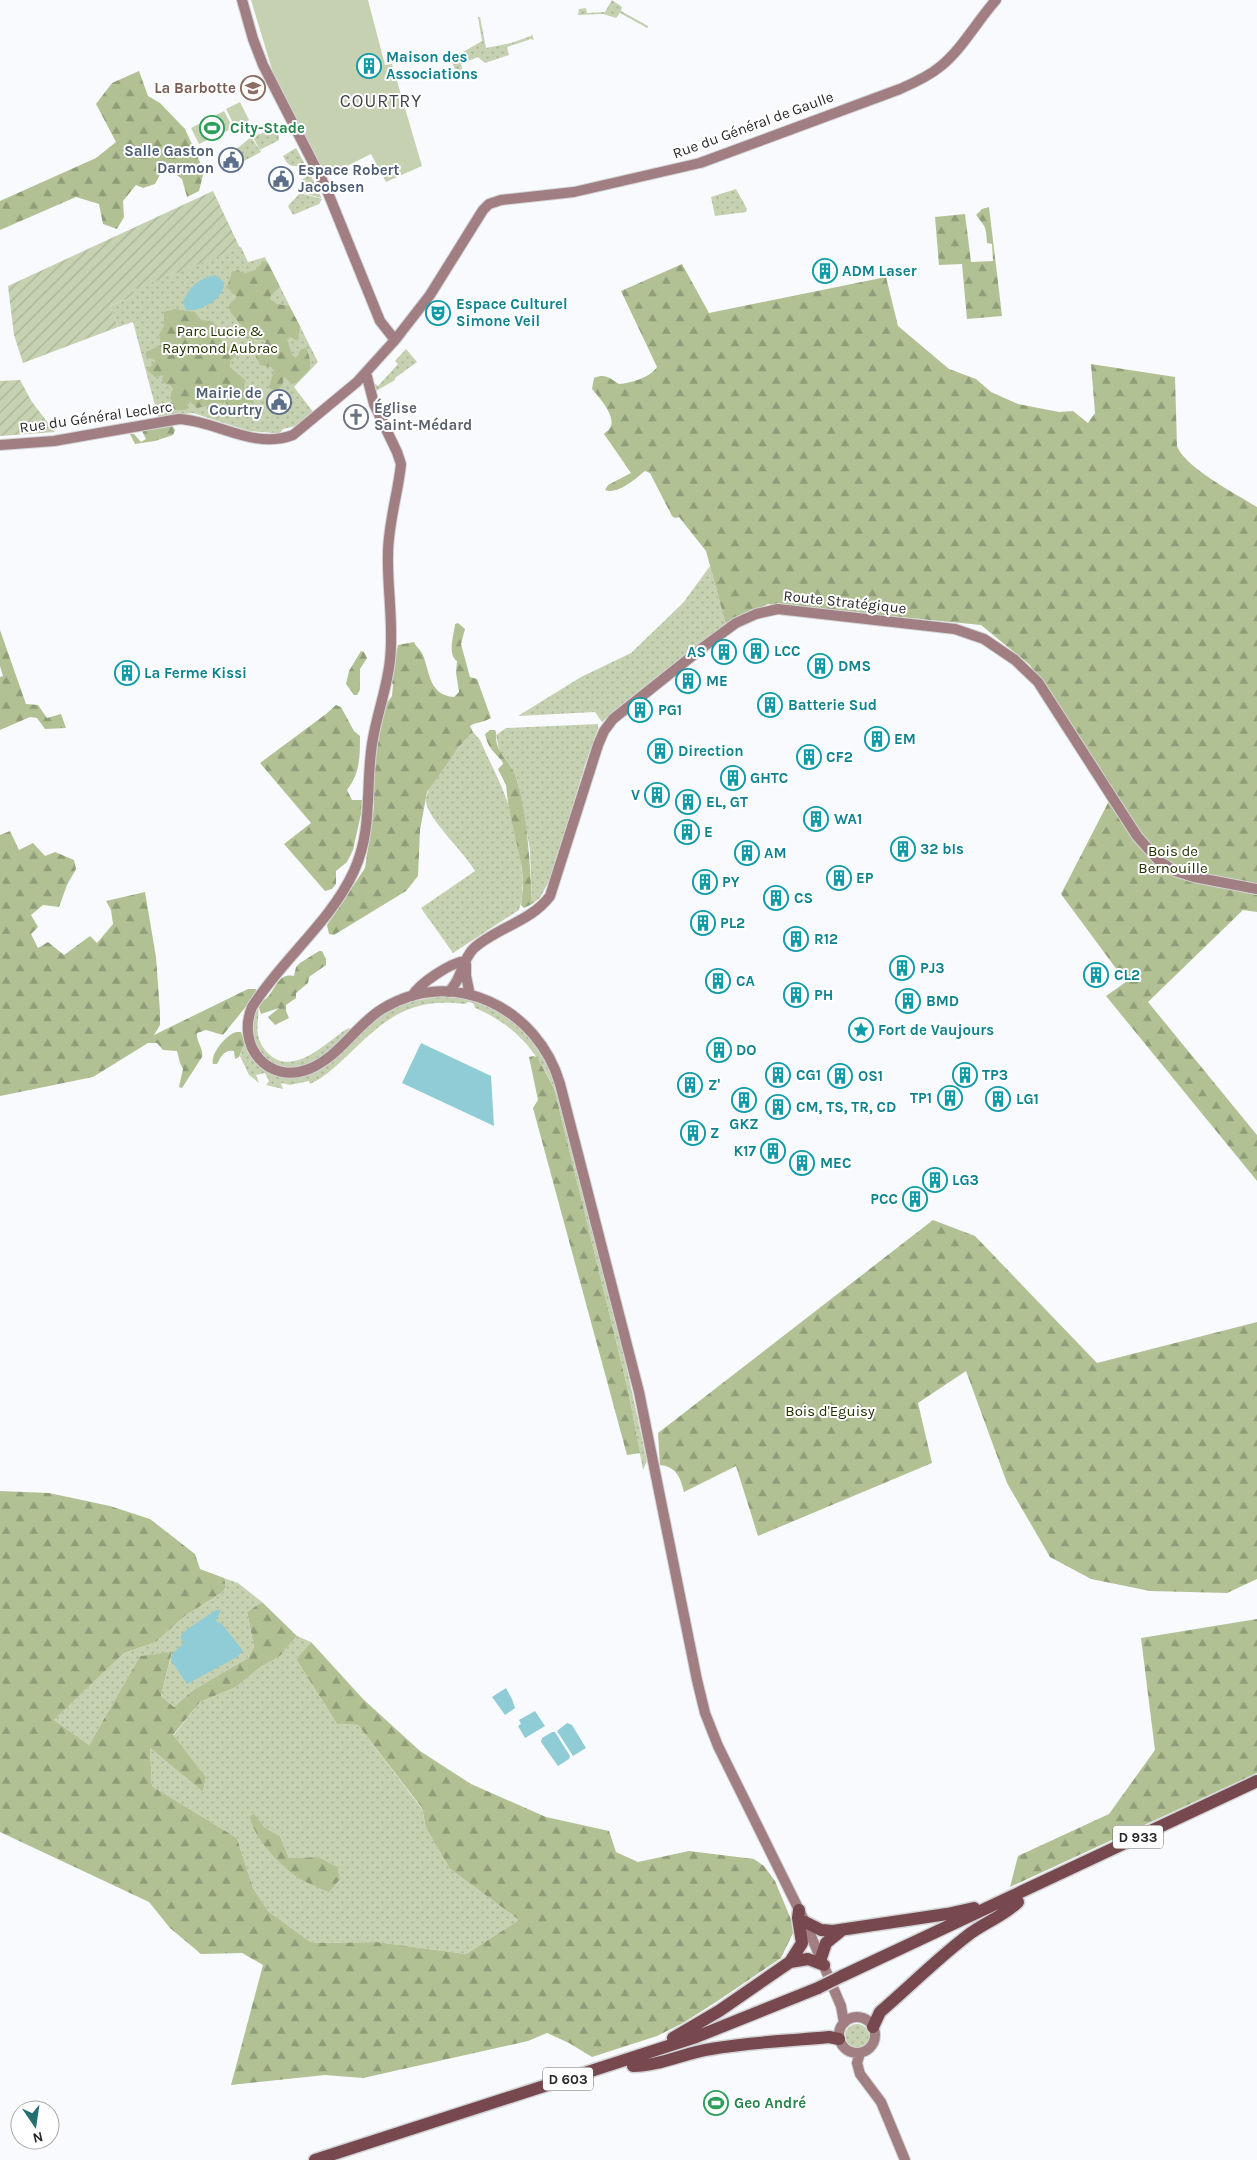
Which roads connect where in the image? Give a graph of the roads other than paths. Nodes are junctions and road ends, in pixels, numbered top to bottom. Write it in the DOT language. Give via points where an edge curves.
graph roads {
  1 [pos="242,0"];
  2 [pos="990,0"];
  3 [pos="996,0"];
  4 [pos="982,14"];
  5 [pos="395,340"];
  6 [pos="366,373"];
  7 [pos="357,382"];
  8 [pos="374,404"];
  9 [pos="0,445"];
  10 [pos="1257,888"];
  11 [pos="466,960"];
  12 [pos="460,975"];
  13 [pos="448,992"];
  14 [pos="467,995"];
  15 [pos="412,996"];
  16 [pos="1257,1781"];
  17 [pos="1257,1790"];
  18 [pos="1018,1898"];
  19 [pos="1000,1906"];
  20 [pos="799,1910"];
  21 [pos="805,1922"];
  22 [pos="842,1930"];
  23 [pos="822,1961"];
  24 [pos="790,1962"];
  25 [pos="848,2020"];
  26 [pos="873,2027"];
  27 [pos="839,2039"];
  28 [pos="848,2051"];
  29 [pos="860,2053"];
  30 [pos="631,2062"];
  31 [pos="872,2089"];
  32 [pos="315,2160"];
  33 [pos="340,2160"];
  34 [pos="905,2160"];
  1 -- 5 [label="main road" via="263,65 326,188 380,321"];
  2 -- 4 [label="main road, Rue du Général de Gaulle"];
  3 -- 4 [label="main road, Rue du Général de Gaulle"];
  4 -- 5 [label="main road, Rue du Général de Gaulle" via="942,65 900,89 700,163 574,192 489,204 430,296"];
  5 -- 6 [label="main road, Rue du Général Leclerc"];
  6 -- 7 [label="main road, Rue du Général Leclerc"];
  6 -- 8 [label="main road"];
  7 -- 8 [label="main road"];
  7 -- 9 [label="main road, Rue du Général Leclerc" via="301,430 280,438 252,438 179,419 54,441"];
  8 -- 15 [label="main road" via="401,466 388,543 391,650 373,734 368,824 362,850 344,890 252,1007 248,1019 250,1046 258,1058 282,1072 311,1068 331,1055 374,1015"];
  10 -- 11 [label="main road, Route Stratégique" via="1194,877 1159,861 1137,836 1038,682 1015,660 984,638 955,629 778,609 736,623 607,725 550,896 538,908 473,950"];
  11 -- 12 [label="main road, Route Stratégique"];
  11 -- 14 [label="main road"];
  11 -- 15 [label="main road" via="454,963 416,989"];
  12 -- 13 [label="main road, Route Stratégique"];
  12 -- 14 [label="main road"];
  13 -- 14 [label="main road"];
  13 -- 15 [label="main road"];
  14 -- 20 [label="main road" via="491,1002 519,1019 539,1040 554,1065 639,1392 705,1713"];
  16 -- 18 [label="highway, D 933"];
  17 -- 18 [label="highway, D 933"];
  18 -- 19 [label="highway"];
  18 -- 19 [label="highway"];
  19 -- 22 [label="highway"];
  19 -- 26 [label="highway" via="880,2012"];
  19 -- 30 [label="highway, D 603, bridge" via="820,1991"];
  20 -- 21 [label="main road"];
  20 -- 24 [label="highway" via="802,1943"];
  21 -- 22 [label="highway" via="827,1931"];
  21 -- 23 [label="main road"];
  22 -- 23 [label="highway" via="826,1943"];
  23 -- 24 [label="highway"];
  23 -- 25 [label="main road"];
  24 -- 30 [label="highway" via="685,2032 643,2049"];
  25 -- 26 [label="main road" via="862,2018"];
  25 -- 27 [label="main road" via="839,2031"];
  26 -- 29 [label="main road" via="875,2037 872,2045"];
  27 -- 28 [label="main road"];
  27 -- 30 [label="highway" via="828,2037 726,2047 695,2052 649,2066"];
  28 -- 29 [label="main road"];
  28 -- 31 [label="main road" via="853,2074"];
  29 -- 31 [label="main road" via="857,2064 860,2074"];
  30 -- 32 [label="highway, D 603"];
  30 -- 33 [label="highway, D 603"];
  31 -- 34 [label="main road" via="881,2102"];
}
